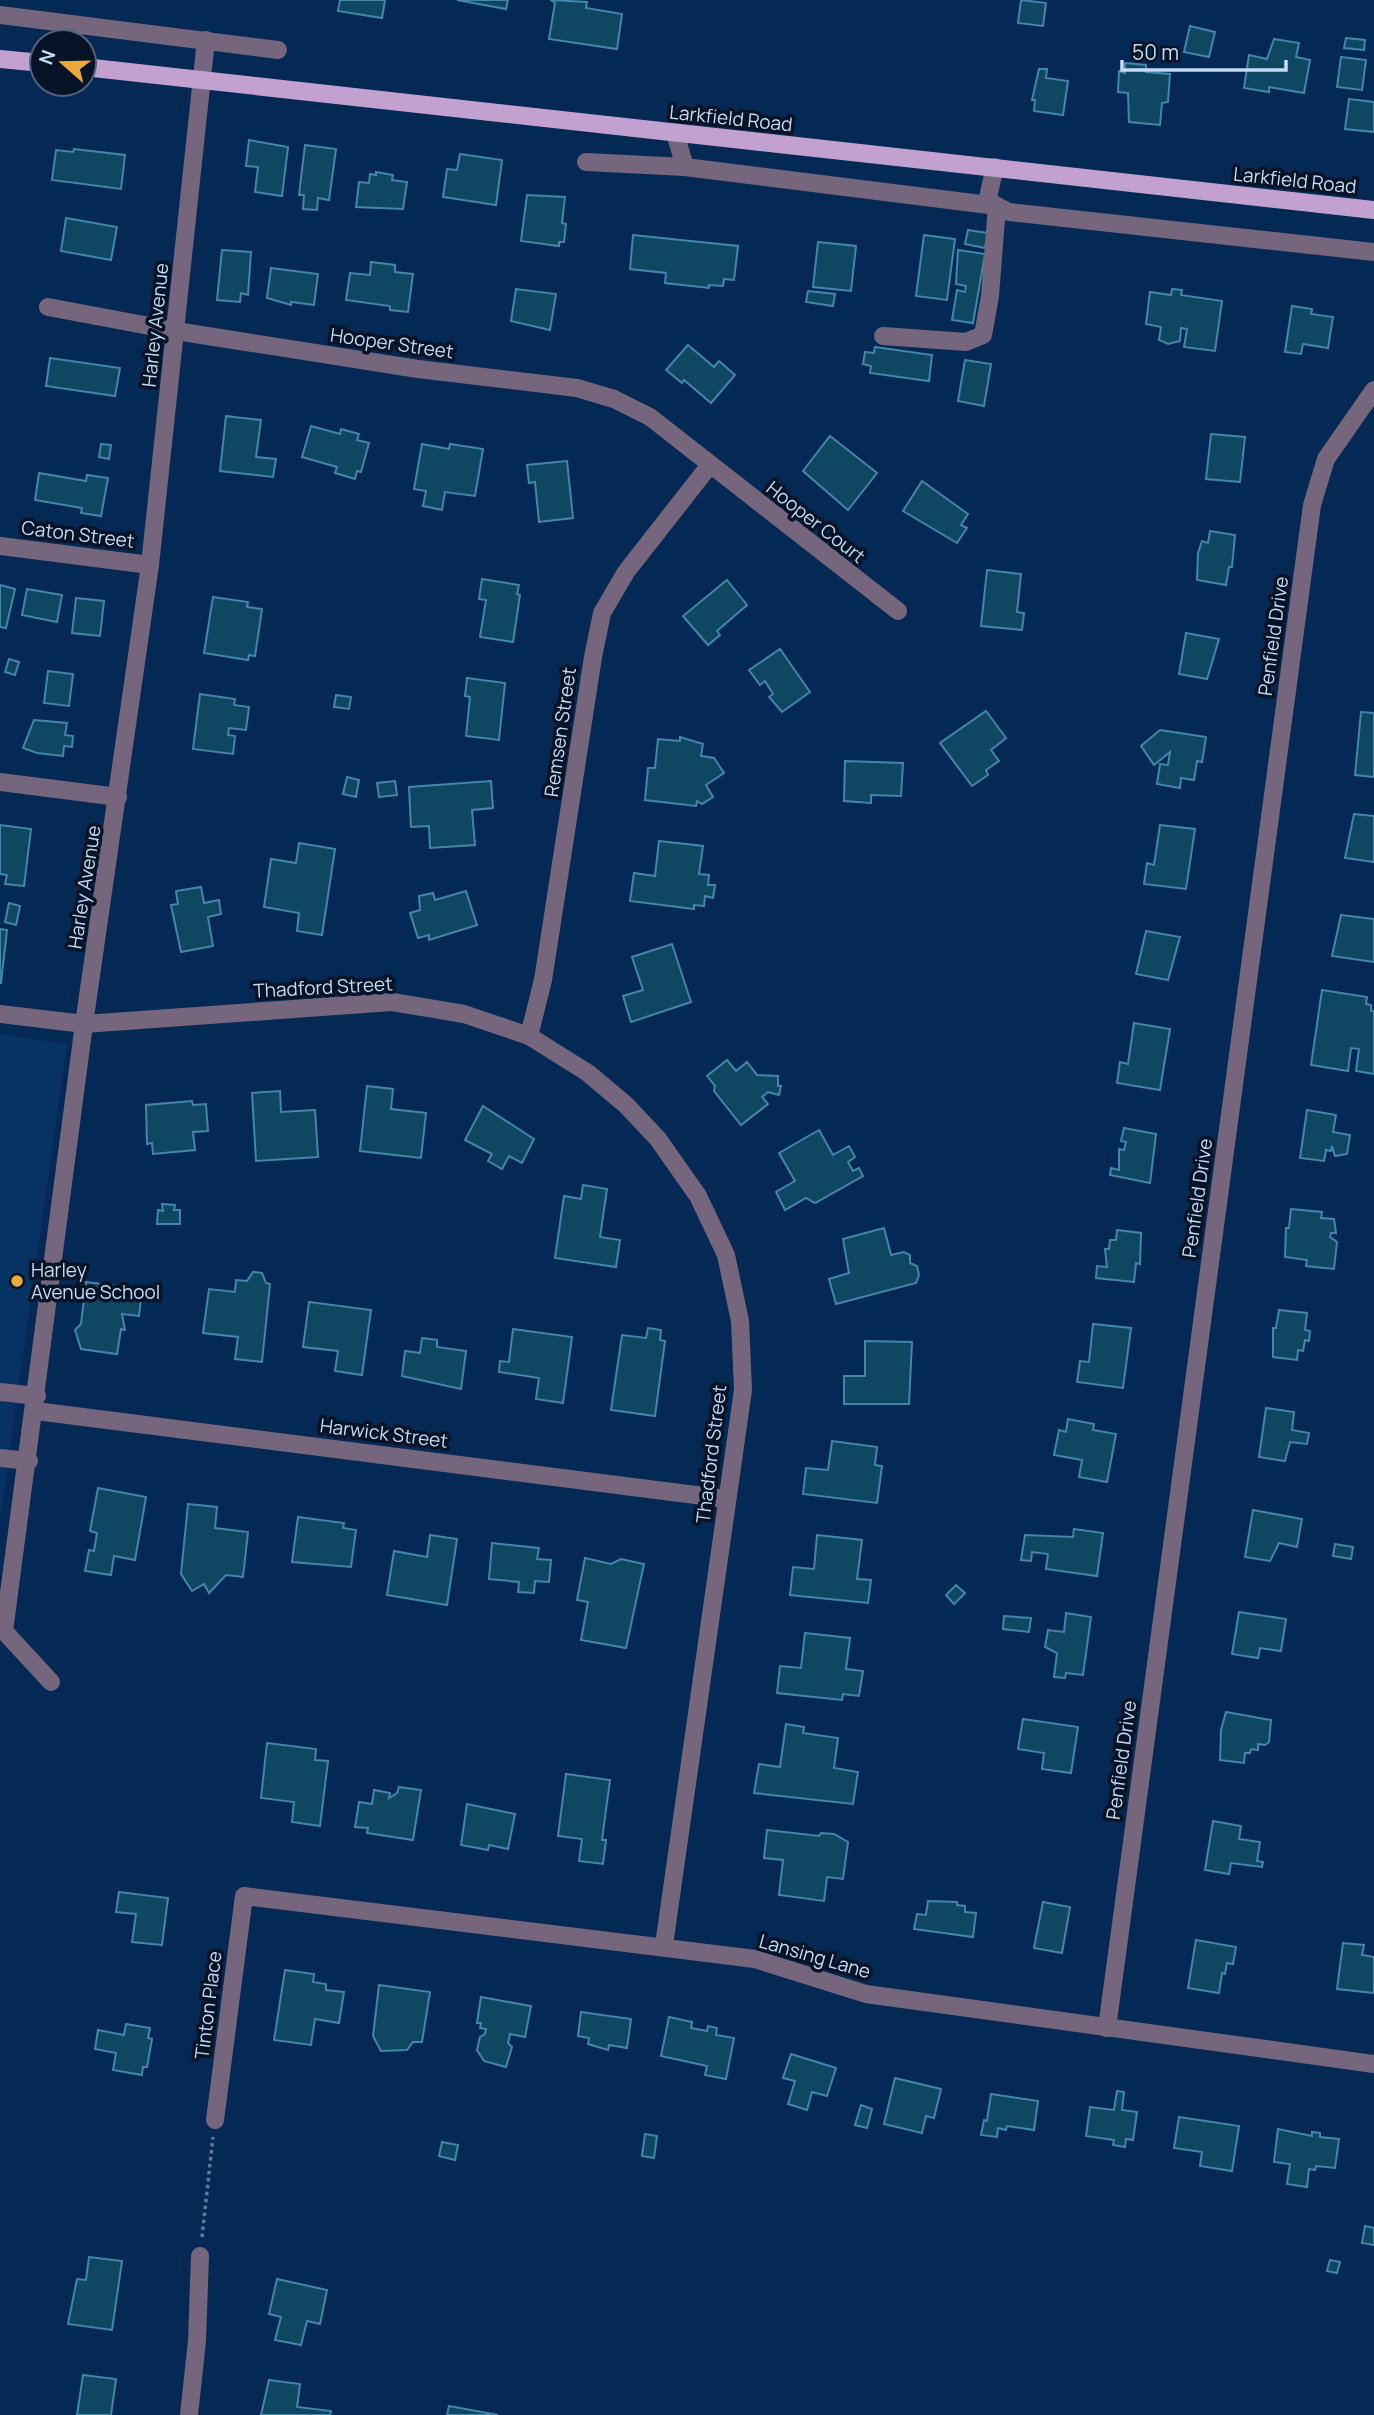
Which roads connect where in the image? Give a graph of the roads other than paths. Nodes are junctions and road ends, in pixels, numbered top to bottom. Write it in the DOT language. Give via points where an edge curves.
graph roads {
  1 [pos="0,15"];
  2 [pos="206,40"];
  3 [pos="278,50"];
  4 [pos="0,59"];
  5 [pos="28,62"];
  6 [pos="98,68"];
  7 [pos="202,79"];
  8 [pos="675,133"];
  9 [pos="586,162"];
  10 [pos="684,167"];
  11 [pos="995,167"];
  12 [pos="997,206"];
  13 [pos="1374,210"];
  14 [pos="1374,252"];
  15 [pos="48,307"];
  16 [pos="176,331"];
  17 [pos="883,336"];
  18 [pos="1374,390"];
  19 [pos="709,466"];
  20 [pos="0,546"];
  21 [pos="150,565"];
  22 [pos="898,611"];
  23 [pos="0,782"];
  24 [pos="118,797"];
  25 [pos="0,1014"];
  26 [pos="84,1024"];
  27 [pos="529,1036"];
  28 [pos="0,1392"];
  29 [pos="37,1403"];
  30 [pos="0,1458"];
  31 [pos="29,1461"];
  32 [pos="727,1499"];
  33 [pos="6,1584"];
  34 [pos="51,1682"];
  35 [pos="244,1896"];
  36 [pos="664,1945"];
  37 [pos="1107,2028"];
  38 [pos="1374,2064"];
  39 [pos="215,2120"];
  40 [pos="200,2256"];
  41 [pos="189,2415"];
  1 -- 2 [label="street"];
  2 -- 3 [label="street"];
  2 -- 7 [label="street, Harley Avenue"];
  4 -- 5 [label="main road"];
  6 -- 7 [label="main road, Larkfield Road"];
  7 -- 8 [label="main road, Larkfield Road"];
  7 -- 16 [label="street, Harley Avenue"];
  8 -- 10 [label="street"];
  8 -- 11 [label="main road, Larkfield Road"];
  9 -- 10 [label="street"];
  10 -- 12 [label="street"];
  11 -- 12 [label="street" via="988,197"];
  11 -- 13 [label="main road, Larkfield Road"];
  12 -- 14 [label="street" via="1009,212"];
  12 -- 17 [label="street" via="983,335 966,341"];
  15 -- 16 [label="street, Hooper Street"];
  16 -- 19 [label="street, Hooper Street" via="418,369 577,388 650,417"];
  16 -- 21 [label="street, Harley Avenue"];
  18 -- 37 [label="street, Penfield Drive" via="1326,459 1312,505"];
  19 -- 22 [label="street, Hooper Court"];
  19 -- 27 [label="street, Remsen Street" via="626,572 603,613 543,980"];
  20 -- 21 [label="street, Caton Street"];
  21 -- 24 [label="street, Harley Avenue"];
  23 -- 24 [label="street"];
  24 -- 26 [label="street, Harley Avenue"];
  25 -- 26 [label="street, Thadford Street"];
  26 -- 27 [label="street, Thadford Street" via="392,1002 464,1014"];
  26 -- 29 [label="street, Harley Avenue"];
  27 -- 32 [label="street, Thadford Street" via="588,1073 658,1139 698,1196 726,1255 740,1321 743,1390"];
  28 -- 29 [label="street, Harwick Street"];
  29 -- 31 [label="street, Harley Avenue"];
  29 -- 32 [label="street, Harwick Street"];
  30 -- 31 [label="street"];
  31 -- 33 [label="street, Harley Avenue"];
  32 -- 36 [label="street, Thadford Street"];
  33 -- 34 [label="street, Harley Avenue" via="4,1631"];
  35 -- 36 [label="street, Lansing Lane"];
  35 -- 39 [label="street, Tinton Place"];
  36 -- 37 [label="street, Lansing Lane" via="755,1959 866,1994"];
  37 -- 38 [label="street, Lansing Lane"];
  40 -- 41 [label="street"];
}
